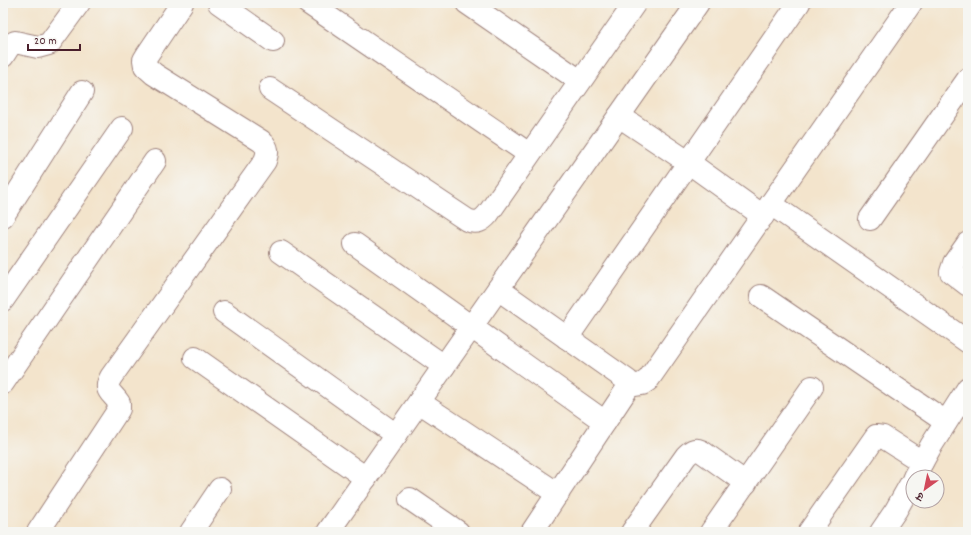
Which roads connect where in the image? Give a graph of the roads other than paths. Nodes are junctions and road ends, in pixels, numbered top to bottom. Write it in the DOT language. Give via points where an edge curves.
graph roads {
  1 [pos="79,3"];
  2 [pos="182,3"];
  3 [pos="219,3"];
  4 [pos="308,3"];
  5 [pos="467,3"];
  6 [pos="635,3"];
  7 [pos="698,3"];
  8 [pos="799,3"];
  9 [pos="911,3"];
  10 [pos="273,41"];
  11 [pos="3,56"];
  12 [pos="968,79"];
  13 [pos="580,81"];
  14 [pos="270,89"];
  15 [pos="82,92"];
  16 [pos="619,116"];
  17 [pos="122,128"];
  18 [pos="529,154"];
  19 [pos="155,161"];
  20 [pos="688,162"];
  21 [pos="767,210"];
  22 [pos="3,216"];
  23 [pos="870,219"];
  24 [pos="968,243"];
  25 [pos="355,244"];
  26 [pos="281,252"];
  27 [pos="968,285"];
  28 [pos="498,289"];
  29 [pos="761,296"];
  30 [pos="3,300"];
  31 [pos="224,312"];
  32 [pos="471,328"];
  33 [pos="567,338"];
  34 [pos="968,342"];
  35 [pos="195,358"];
  36 [pos="444,366"];
  37 [pos="3,383"];
  38 [pos="629,386"];
  39 [pos="812,387"];
  40 [pos="968,388"];
  41 [pos="419,402"];
  42 [pos="605,422"];
  43 [pos="946,422"];
  44 [pos="396,435"];
  45 [pos="912,469"];
  46 [pos="918,469"];
  47 [pos="366,478"];
  48 [pos="746,483"];
  49 [pos="220,489"];
  50 [pos="905,493"];
  51 [pos="558,494"];
  52 [pos="410,499"];
  53 [pos="38,532"];
  54 [pos="192,532"];
  55 [pos="328,532"];
  56 [pos="458,532"];
  57 [pos="532,532"];
  58 [pos="632,532"];
  59 [pos="711,532"];
  60 [pos="809,532"];
  61 [pos="881,532"];
  1 -- 11 [label="street" via="49,44 38,47 15,42"];
  2 -- 53 [label="street" via="144,60 145,66 261,141 267,146 268,152 265,161 111,377 107,388 119,403 119,409"];
  3 -- 10 [label="street"];
  4 -- 18 [label="street"];
  5 -- 13 [label="street"];
  6 -- 13 [label="street"];
  7 -- 16 [label="street"];
  8 -- 20 [label="street"];
  9 -- 21 [label="street"];
  12 -- 23 [label="street"];
  13 -- 18 [label="street"];
  14 -- 18 [label="street" via="472,222 482,220 488,214"];
  15 -- 22 [label="street"];
  16 -- 20 [label="street"];
  16 -- 28 [label="street"];
  17 -- 30 [label="street"];
  19 -- 37 [label="street"];
  20 -- 21 [label="street"];
  20 -- 33 [label="street"];
  21 -- 34 [label="street"];
  21 -- 38 [label="street" via="648,380 642,384"];
  24 -- 27 [label="street" via="951,272"];
  25 -- 32 [label="street"];
  26 -- 36 [label="street"];
  28 -- 32 [label="street"];
  28 -- 33 [label="street"];
  29 -- 43 [label="street"];
  31 -- 44 [label="street"];
  32 -- 36 [label="street"];
  32 -- 42 [label="street"];
  33 -- 38 [label="street" via="628,381"];
  35 -- 47 [label="street"];
  36 -- 41 [label="street"];
  38 -- 42 [label="street"];
  39 -- 48 [label="street"];
  40 -- 43 [label="street"];
  41 -- 44 [label="street"];
  41 -- 51 [label="street"];
  42 -- 51 [label="street"];
  43 -- 46 [label="street"];
  44 -- 47 [label="street"];
  45 -- 60 [label="street" via="883,437 876,436"];
  47 -- 55 [label="street"];
  48 -- 58 [label="street" via="701,451 692,450"];
  48 -- 59 [label="street"];
  49 -- 54 [label="street"];
  50 -- 61 [label="street"];
  51 -- 57 [label="street"];
  52 -- 56 [label="street"];
}
